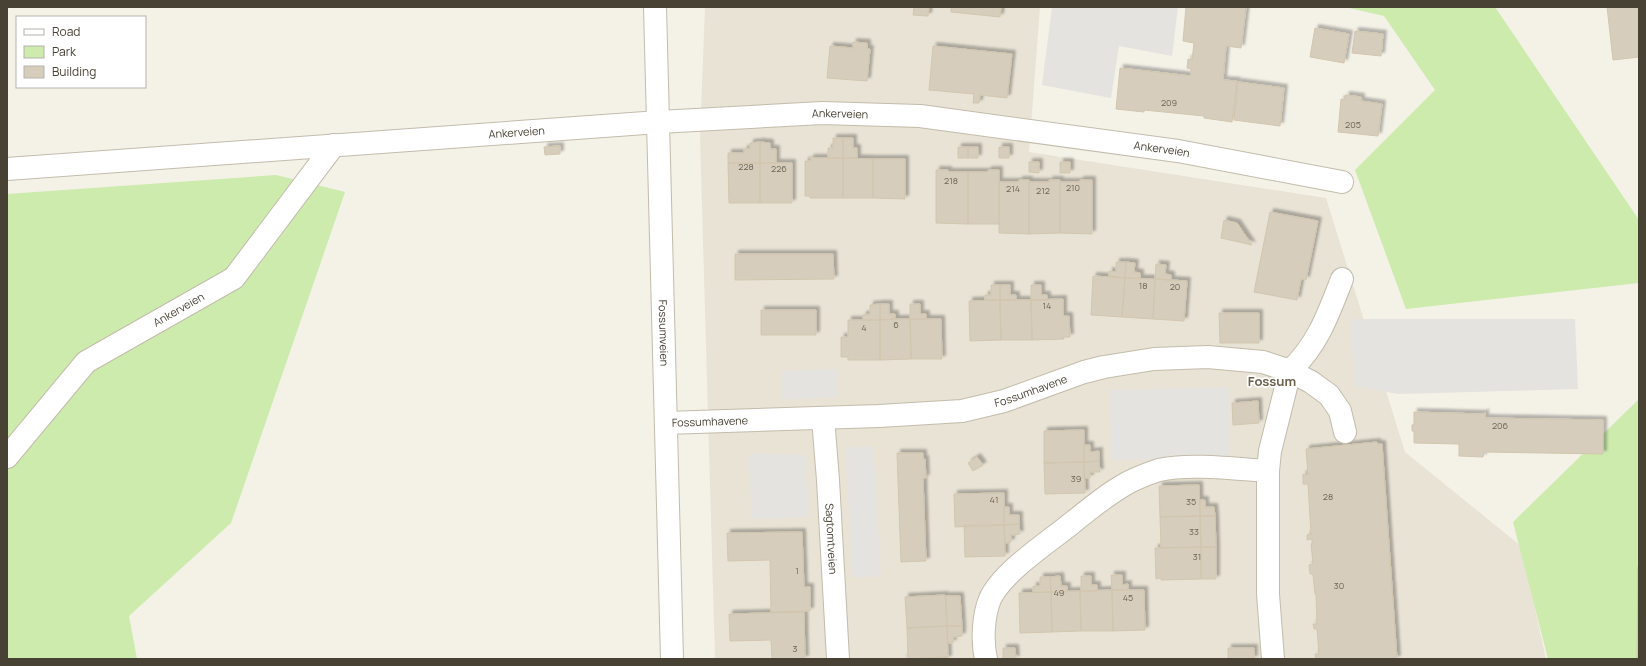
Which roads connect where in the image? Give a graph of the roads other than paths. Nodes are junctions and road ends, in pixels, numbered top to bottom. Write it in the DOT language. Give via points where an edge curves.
graph roads {
  1 [pos="655,7"];
  2 [pos="659,122"];
  3 [pos="334,145"];
  4 [pos="7,170"];
  5 [pos="1342,182"];
  6 [pos="1342,280"];
  7 [pos="1290,371"];
  8 [pos="823,418"];
  9 [pos="666,423"];
  10 [pos="1345,432"];
  11 [pos="7,457"];
  12 [pos="1268,471"];
  13 [pos="672,659"];
  14 [pos="838,659"];
  15 [pos="986,659"];
  16 [pos="1273,659"];
  1 -- 2 [label="street, Fossumveien"];
  2 -- 3 [label="street, Ankerveien"];
  2 -- 5 [label="street, Ankerveien" via="822,113 920,116 1178,151"];
  2 -- 9 [label="street, Fossumveien"];
  3 -- 4 [label="street, Ankerveien"];
  3 -- 11 [label="street, Ankerveien" via="234,278 86,362"];
  6 -- 7 [label="street" via="1324,326 1304,358"];
  7 -- 8 [label="street, Fossumhavene" via="1263,362 1235,359 1154,359 1084,372 1004,401 962,411"];
  7 -- 10 [label="street, Fossumhavene" via="1312,382 1329,395 1340,411"];
  7 -- 12 [label="street" via="1270,451"];
  8 -- 9 [label="street, Fossumhavene"];
  8 -- 14 [label="street, Sagtomtveien"];
  9 -- 13 [label="street, Fossumveien"];
  12 -- 15 [label="street" via="1186,467 1160,470 1146,474 1114,492 1023,562 997,588 986,614"];
  12 -- 16 [label="street" via="1268,594"];
}
